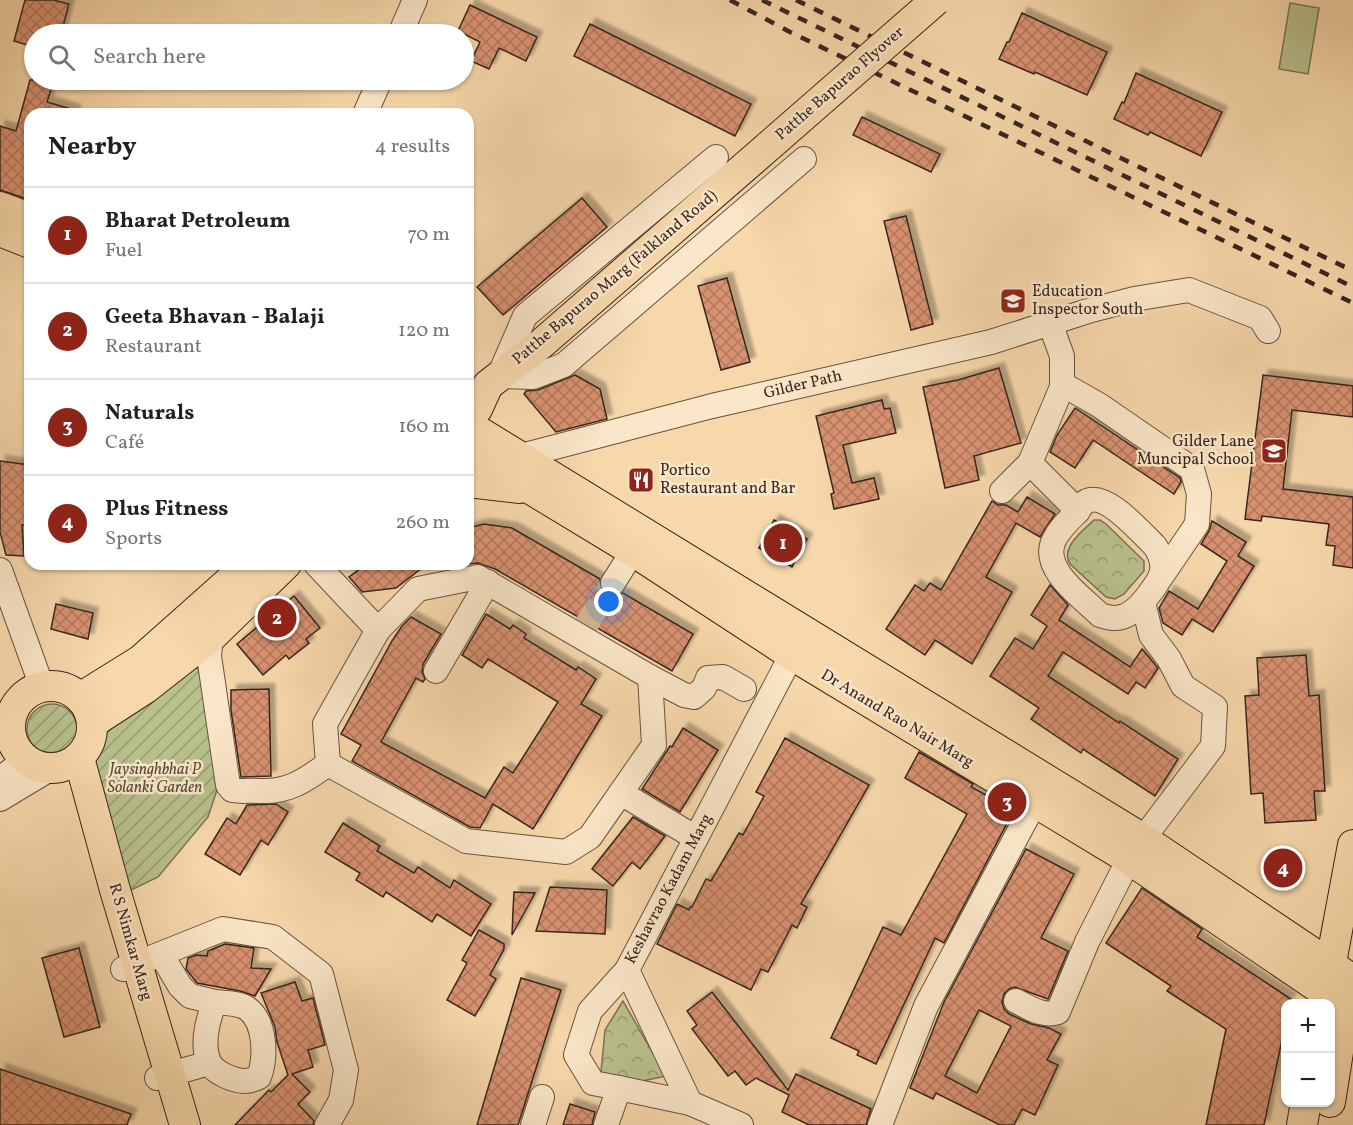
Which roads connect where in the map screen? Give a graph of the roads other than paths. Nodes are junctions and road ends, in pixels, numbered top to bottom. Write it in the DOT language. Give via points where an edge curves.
graph roads {
  1 [pos="415,0"];
  2 [pos="936,0"];
  3 [pos="404,24"];
  4 [pos="376,90"];
  5 [pos="368,108"];
  6 [pos="770,145"];
  7 [pos="716,157"];
  8 [pos="804,159"];
  9 [pos="0,207"];
  10 [pos="24,216"];
  11 [pos="0,231"];
  12 [pos="24,241"];
  13 [pos="1050,323"];
  14 [pos="1268,331"];
  15 [pos="485,383"];
  16 [pos="1062,384"];
  17 [pos="474,411"];
  18 [pos="474,429"];
  19 [pos="474,455"];
  20 [pos="517,457"];
  21 [pos="1030,463"];
  22 [pos="474,483"];
  23 [pos="529,489"];
  24 [pos="1002,491"];
  25 [pos="1078,511"];
  26 [pos="633,551"];
  27 [pos="0,570"];
  28 [pos="243,570"];
  29 [pos="280,570"];
  30 [pos="322,570"];
  31 [pos="1161,577"];
  32 [pos="488,582"];
  33 [pos="613,583"];
  34 [pos="1143,602"];
  35 [pos="378,630"];
  36 [pos="211,637"];
  37 [pos="797,644"];
  38 [pos="149,670"];
  39 [pos="436,671"];
  40 [pos="650,677"];
  41 [pos="42,687"];
  42 [pos="744,689"];
  43 [pos="86,711"];
  44 [pos="30,744"];
  45 [pos="328,765"];
  46 [pos="0,779"];
  47 [pos="621,793"];
  48 [pos="0,799"];
  49 [pos="1035,802"];
  50 [pos="696,838"];
  51 [pos="1353,845"];
  52 [pos="1136,849"];
  53 [pos="140,962"];
  54 [pos="627,970"];
  55 [pos="1342,987"];
  56 [pos="1016,1001"];
  57 [pos="215,1002"];
  58 [pos="1335,1054"];
  59 [pos="209,1063"];
  60 [pos="164,1076"];
  61 [pos="619,1088"];
  62 [pos="542,1097"];
  63 [pos="690,1103"];
  64 [pos="1305,1107"];
  65 [pos="1329,1107"];
  66 [pos="172,1125"];
  67 [pos="185,1125"];
  68 [pos="327,1125"];
  69 [pos="532,1125"];
  70 [pos="606,1125"];
  71 [pos="741,1125"];
  72 [pos="880,1125"];
  73 [pos="1302,1125"];
  74 [pos="1327,1125"];
  1 -- 3 [label="street"];
  2 -- 6 [label="main road, Patthe Bapurao Flyover, bridge"];
  4 -- 5 [label="street"];
  6 -- 15 [label="main road, Patthe Bapurao Marg (Falkland Road)" via="541,344"];
  7 -- 15 [label="street" via="525,316"];
  8 -- 15 [label="street" via="564,365 533,377"];
  9 -- 10 [label="main road"];
  11 -- 12 [label="main road"];
  13 -- 14 [label="street, Gilder Path" via="1134,299 1189,290 1260,318"];
  13 -- 16 [label="street" via="1062,356"];
  13 -- 20 [label="street, Gilder Path" via="991,342 712,406"];
  15 -- 17 [label="main road, Patthe Bapurao Marg (Falkland Road)"];
  16 -- 21 [label="street"];
  16 -- 31 [label="street" via="1191,469 1199,494 1197,524"];
  18 -- 20 [label="main road, Dr Anand Rao Nair Marg"];
  19 -- 23 [label="main road, Dr Anand Rao Nair Marg"];
  20 -- 37 [label="main road, Dr Anand Rao Nair Marg"];
  21 -- 24 [label="street"];
  21 -- 25 [label="street"];
  22 -- 23 [label="main road"];
  23 -- 26 [label="main road, Dr Anand Rao Nair Marg"];
  25 -- 31 [label="street" via="1089,500 1116,509 1155,546 1163,568"];
  25 -- 34 [label="street" via="1061,529 1051,548 1050,557 1058,574 1100,615 1108,618 1133,613"];
  26 -- 33 [label="street"];
  26 -- 37 [label="main road, Dr Anand Rao Nair Marg"];
  27 -- 41 [label="street"];
  28 -- 38 [label="main road"];
  29 -- 36 [label="main road"];
  30 -- 35 [label="street"];
  31 -- 34 [label="street"];
  32 -- 35 [label="street" via="478,577 418,589"];
  32 -- 39 [label="street"];
  32 -- 40 [label="street" via="583,630"];
  34 -- 52 [label="street" via="1151,635 1183,687 1215,706 1213,746"];
  35 -- 45 [label="street" via="325,724"];
  36 -- 38 [label="main road"];
  36 -- 45 [label="street" via="209,656 228,785 232,790 285,790"];
  37 -- 49 [label="main road, Dr Anand Rao Nair Marg"];
  37 -- 50 [label="street, Keshavrao Kadam Marg"];
  37 -- 52 [label="main road, Dr Anand Rao Nair Marg"];
  38 -- 43 [label="main road"];
  40 -- 42 [label="street" via="694,697 708,678 723,677"];
  40 -- 47 [label="street" via="654,745"];
  41 -- 43 [label="main road" via="69,690"];
  41 -- 44 [label="main road" via="22,698"];
  43 -- 44 [label="main road" via="90,737 85,750"];
  44 -- 46 [label="street"];
  44 -- 48 [label="street"];
  44 -- 53 [label="main road, R S Nimkar Marg"];
  45 -- 47 [label="street" via="466,841 533,849 566,852 590,837"];
  47 -- 50 [label="street"];
  49 -- 52 [label="main road, Dr Anand Rao Nair Marg"];
  49 -- 72 [label="street" via="926,1006"];
  50 -- 54 [label="street, Keshavrao Kadam Marg"];
  51 -- 55 [label="main road"];
  52 -- 55 [label="main road, Dr Anand Rao Nair Marg"];
  52 -- 56 [label="street" via="1087,942 1058,1012 1038,1013"];
  53 -- 57 [label="street" via="190,996"];
  53 -- 60 [label="main road, R S Nimkar Marg"];
  53 -- 68 [label="street" via="223,929 273,937 321,974 346,1070 341,1100"];
  54 -- 61 [label="street, Keshavrao Kadam Marg" via="590,1011 576,1055 593,1083"];
  54 -- 63 [label="street"];
  55 -- 58 [label="main road"];
  57 -- 59 [label="street" via="208,1017"];
  57 -- 59 [label="street" via="247,1008 256,1019 265,1047 259,1077 247,1081 220,1073"];
  59 -- 60 [label="street"];
  60 -- 66 [label="main road, R S Nimkar Marg"];
  60 -- 67 [label="main road, R S Nimkar Marg"];
  61 -- 63 [label="street, Keshavrao Kadam Marg"];
  61 -- 70 [label="street"];
  62 -- 69 [label="street"];
  63 -- 71 [label="street, Keshavrao Kadam Marg"];
  64 -- 73 [label="main road"];
  65 -- 74 [label="main road"];
}
